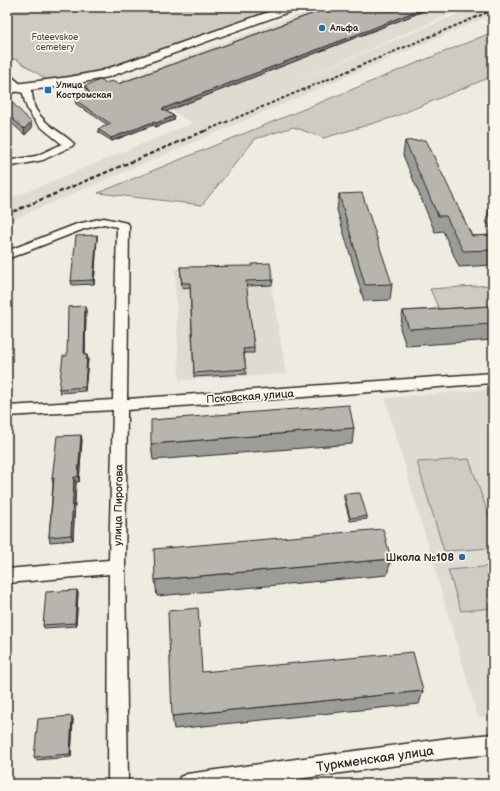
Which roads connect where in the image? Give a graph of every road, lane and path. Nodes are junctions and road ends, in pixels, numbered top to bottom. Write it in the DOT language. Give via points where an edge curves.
graph roads {
  1 [pos="293,7"];
  2 [pos="7,77"];
  3 [pos="13,88"];
  4 [pos="7,164"];
  5 [pos="7,256"];
  6 [pos="493,378"];
  7 [pos="120,405"];
  8 [pos="7,412"];
  9 [pos="117,566"];
  10 [pos="7,576"];
  11 [pos="493,744"];
  12 [pos="118,784"];
  13 [pos="186,784"];
  1 -- 3 [label="street" via="104,74"];
  2 -- 3 [label="street"];
  3 -- 4 [label="street" via="28,94 27,102 34,115 68,144 39,159"];
  5 -- 7 [label="street, улица Пирогова" via="82,226 104,221 123,225"];
  6 -- 7 [label="street, Псковская улица"];
  7 -- 8 [label="street, Псковская улица"];
  7 -- 9 [label="street, улица Пирогова"];
  9 -- 10 [label="street"];
  9 -- 12 [label="street, улица Пирогова"];
  11 -- 13 [label="street, Туркменская улица"];
}
